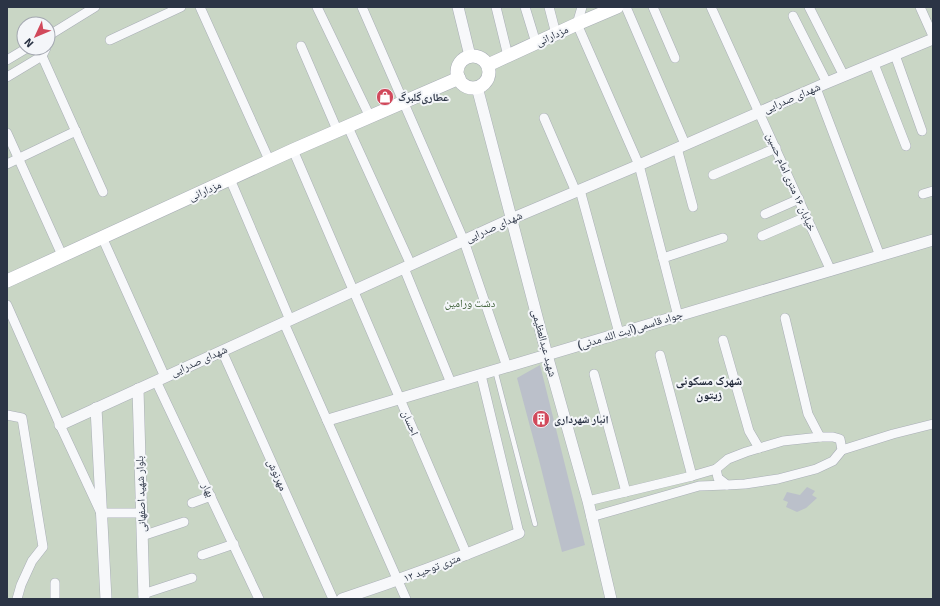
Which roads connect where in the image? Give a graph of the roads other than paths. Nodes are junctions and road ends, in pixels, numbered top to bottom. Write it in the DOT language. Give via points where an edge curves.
graph roads {
  1 [pos="95,7"];
  2 [pos="181,7"];
  3 [pos="200,7"];
  4 [pos="318,7"];
  5 [pos="362,7"];
  6 [pos="458,7"];
  7 [pos="496,7"];
  8 [pos="525,7"];
  9 [pos="549,7"];
  10 [pos="582,7"];
  11 [pos="617,7"];
  12 [pos="626,7"];
  13 [pos="653,7"];
  14 [pos="711,7"];
  15 [pos="809,7"];
  16 [pos="920,7"];
  17 [pos="793,16"];
  18 [pos="577,24"];
  19 [pos="56,31"];
  20 [pos="556,34"];
  21 [pos="933,38"];
  22 [pos="110,40"];
  23 [pos="536,43"];
  24 [pos="301,46"];
  25 [pos="16,55"];
  26 [pos="895,55"];
  27 [pos="38,56"];
  28 [pos="46,56"];
  29 [pos="470,56"];
  30 [pos="508,56"];
  31 [pos="675,58"];
  32 [pos="7,60"];
  33 [pos="874,64"];
  34 [pos="488,65"];
  35 [pos="844,76"];
  36 [pos="7,77"];
  37 [pos="459,78"];
  38 [pos="822,86"];
  39 [pos="477,87"];
  40 [pos="403,102"];
  41 [pos="759,112"];
  42 [pos="370,117"];
  43 [pos="544,118"];
  44 [pos="343,129"];
  45 [pos="76,130"];
  46 [pos="922,131"];
  47 [pos="7,133"];
  48 [pos="681,146"];
  49 [pos="906,146"];
  50 [pos="776,148"];
  51 [pos="293,150"];
  52 [pos="19,158"];
  53 [pos="270,162"];
  54 [pos="7,164"];
  55 [pos="639,165"];
  56 [pos="713,175"];
  57 [pos="230,179"];
  58 [pos="578,191"];
  59 [pos="933,191"];
  60 [pos="103,192"];
  61 [pos="923,194"];
  62 [pos="799,199"];
  63 [pos="693,207"];
  64 [pos="765,214"];
  65 [pos="806,216"];
  66 [pos="511,220"];
  67 [pos="762,236"];
  68 [pos="102,237"];
  69 [pos="723,238"];
  70 [pos="933,240"];
  71 [pos="464,241"];
  72 [pos="62,255"];
  73 [pos="880,256"];
  74 [pos="663,258"];
  75 [pos="407,267"];
  76 [pos="831,270"];
  77 [pos="7,281"];
  78 [pos="353,291"];
  79 [pos="7,305"];
  80 [pos="678,316"];
  81 [pos="785,318"];
  82 [pos="287,321"];
  83 [pos="619,334"];
  84 [pos="723,340"];
  85 [pos="222,351"];
  86 [pos="547,355"];
  87 [pos="660,355"];
  88 [pos="507,367"];
  89 [pos="494,370"];
  90 [pos="480,374"];
  91 [pos="594,374"];
  92 [pos="161,379"];
  93 [pos="450,383"];
  94 [pos="138,389"];
  95 [pos="399,399"];
  96 [pos="96,408"];
  97 [pos="7,415"];
  98 [pos="328,420"];
  99 [pos="60,424"];
  100 [pos="933,424"];
  101 [pos="820,436"];
  102 [pos="759,448"];
  103 [pos="842,450"];
  104 [pos="716,469"];
  105 [pos="692,476"];
  106 [pos="727,485"];
  107 [pos="626,492"];
  108 [pos="211,496"];
  109 [pos="588,501"];
  110 [pos="192,503"];
  111 [pos="101,513"];
  112 [pos="141,513"];
  113 [pos="592,517"];
  114 [pos="184,522"];
  115 [pos="535,524"];
  116 [pos="519,533"];
  117 [pos="142,536"];
  118 [pos="234,544"];
  119 [pos="202,555"];
  120 [pos="467,555"];
  121 [pos="192,578"];
  122 [pos="398,581"];
  123 [pos="54,583"];
  124 [pos="144,596"];
  125 [pos="17,599"];
  126 [pos="55,599"];
  127 [pos="106,599"];
  128 [pos="259,599"];
  129 [pos="333,599"];
  130 [pos="342,599"];
  131 [pos="406,599"];
  132 [pos="611,599"];
  1 -- 19 [label="street"];
  2 -- 22 [label="street"];
  3 -- 53 [label="street"];
  4 -- 42 [label="street"];
  5 -- 40 [label="street"];
  6 -- 29 [label="street"];
  7 -- 30 [label="street"];
  8 -- 23 [label="street"];
  9 -- 20 [label="street"];
  10 -- 18 [label="street"];
  11 -- 18 [label="main road, مزدارانی"];
  12 -- 48 [label="street"];
  13 -- 31 [label="street"];
  14 -- 41 [label="street, خیابان ۱۶ متری امام حسین"];
  15 -- 35 [label="street"];
  16 -- 21 [label="street"];
  17 -- 38 [label="street"];
  18 -- 20 [label="main road, مزدارانی"];
  18 -- 55 [label="street"];
  20 -- 23 [label="main road, مزدارانی"];
  21 -- 26 [label="street, شهدای صدرایی"];
  23 -- 30 [label="main road, مزدارانی"];
  24 -- 44 [label="street"];
  25 -- 32 [label="street"];
  26 -- 33 [label="street, شهدای صدرایی"];
  26 -- 46 [label="street"];
  27 -- 36 [label="street"];
  28 -- 45 [label="street"];
  29 -- 34 [label="main road" via="479,57"];
  29 -- 37 [label="main road" via="459,66"];
  30 -- 34 [label="main road, مزدارانی"];
  33 -- 35 [label="street, شهدای صدرایی"];
  33 -- 49 [label="street"];
  34 -- 39 [label="main road" via="488,77"];
  35 -- 38 [label="street, شهدای صدرایی"];
  37 -- 39 [label="main road" via="462,83"];
  37 -- 40 [label="main road, مزدارانی"];
  38 -- 41 [label="street, شهدای صدرایی"];
  38 -- 73 [label="street"];
  39 -- 66 [label="street, شهید عبدالعظیمی"];
  40 -- 42 [label="main road, مزدارانی"];
  40 -- 71 [label="street"];
  41 -- 48 [label="street, شهدای صدرایی"];
  41 -- 50 [label="street, خیابان ۱۶ متری امام حسین"];
  42 -- 44 [label="main road, مزدارانی"];
  43 -- 58 [label="street"];
  44 -- 51 [label="main road, مزدارانی"];
  44 -- 75 [label="street"];
  45 -- 52 [label="street"];
  45 -- 60 [label="street"];
  47 -- 52 [label="street"];
  48 -- 55 [label="street, شهدای صدرایی"];
  48 -- 63 [label="street"];
  50 -- 56 [label="street"];
  50 -- 62 [label="street, خیابان ۱۶ متری امام حسین"];
  51 -- 53 [label="main road, مزدارانی"];
  51 -- 78 [label="street, احسان"];
  52 -- 54 [label="street"];
  52 -- 72 [label="street"];
  53 -- 57 [label="main road, مزدارانی"];
  55 -- 58 [label="street, شهدای صدرایی"];
  55 -- 74 [label="street"];
  57 -- 68 [label="main road, مزدارانی"];
  57 -- 82 [label="street"];
  58 -- 66 [label="street, شهدای صدرایی"];
  58 -- 83 [label="street"];
  59 -- 61 [label="street"];
  62 -- 64 [label="street"];
  62 -- 65 [label="street, خیابان ۱۶ متری امام حسین"];
  65 -- 67 [label="street"];
  65 -- 76 [label="street, خیابان ۱۶ متری امام حسین"];
  66 -- 71 [label="street, شهدای صدرایی"];
  66 -- 86 [label="street, شهید عبدالعظیمی"];
  68 -- 72 [label="main road, مزدارانی"];
  68 -- 92 [label="street, بهار"];
  69 -- 74 [label="street"];
  70 -- 73 [label="street, جواد قاسمی(آیت الله مدنی)"];
  71 -- 75 [label="street, شهدای صدرایی"];
  71 -- 88 [label="street"];
  72 -- 77 [label="main road, مزدارانی"];
  73 -- 76 [label="street, جواد قاسمی(آیت الله مدنی)"];
  74 -- 80 [label="street"];
  75 -- 78 [label="street, شهدای صدرایی"];
  75 -- 93 [label="street"];
  76 -- 80 [label="street, جواد قاسمی(آیت الله مدنی)"];
  78 -- 82 [label="street, شهدای صدرایی"];
  78 -- 95 [label="street, احسان"];
  79 -- 99 [label="street"];
  80 -- 83 [label="street, جواد قاسمی(آیت الله مدنی)"];
  81 -- 101 [label="street" via="808,414"];
  82 -- 85 [label="street, شهدای صدرایی"];
  82 -- 98 [label="street"];
  83 -- 86 [label="street, جواد قاسمی(آیت الله مدنی)"];
  84 -- 102 [label="street" via="749,431"];
  85 -- 92 [label="street, شهدای صدرایی"];
  85 -- 129 [label="street, مهرنوش"];
  86 -- 88 [label="street, جواد قاسمی(آیت الله مدنی)"];
  86 -- 109 [label="street, شهید عبدالعظیمی"];
  87 -- 105 [label="street"];
  88 -- 89 [label="street, جواد قاسمی(آیت الله مدنی)"];
  89 -- 90 [label="street, جواد قاسمی(آیت الله مدنی)"];
  89 -- 115 [label="lane"];
  90 -- 93 [label="street, جواد قاسمی(آیت الله مدنی)"];
  90 -- 116 [label="street"];
  91 -- 107 [label="street"];
  92 -- 94 [label="street, شهدای صدرایی"];
  92 -- 108 [label="street, بهار"];
  93 -- 95 [label="street, جواد قاسمی(آیت الله مدنی)"];
  94 -- 96 [label="street, شهدای صدرایی"];
  94 -- 112 [label="street, بلوار شهید اصفهانی"];
  95 -- 98 [label="street, جواد قاسمی(آیت الله مدنی)"];
  95 -- 120 [label="street, احسان"];
  96 -- 99 [label="street, شهدای صدرایی"];
  96 -- 111 [label="street"];
  97 -- 125 [label="street" via="22,418 43,547 32,561"];
  98 -- 122 [label="street"];
  99 -- 111 [label="street"];
  100 -- 103 [label="street"];
  101 -- 102 [label="street" via="783,441"];
  101 -- 103 [label="street" via="840,439"];
  102 -- 104 [label="street" via="728,459"];
  103 -- 106 [label="street" via="833,461 816,469 778,479"];
  104 -- 105 [label="street"];
  104 -- 106 [label="street" via="718,478"];
  105 -- 107 [label="street"];
  106 -- 113 [label="street" via="699,486"];
  107 -- 109 [label="street"];
  108 -- 110 [label="street"];
  108 -- 118 [label="street, بهار"];
  109 -- 113 [label="street, شهید عبدالعظیمی"];
  111 -- 112 [label="street"];
  111 -- 127 [label="street"];
  112 -- 117 [label="street, بلوار شهید اصفهانی"];
  113 -- 132 [label="street, شهید عبدالعظیمی"];
  114 -- 117 [label="street"];
  116 -- 120 [label="street, ۱۲ متری توحید"];
  117 -- 124 [label="street, بلوار شهید اصفهانی"];
  118 -- 119 [label="street"];
  118 -- 128 [label="street, بهار"];
  120 -- 122 [label="street, ۱۲ متری توحید"];
  121 -- 124 [label="street"];
  122 -- 130 [label="street, ۱۲ متری توحید"];
  122 -- 131 [label="street"];
  123 -- 126 [label="street"];
}
